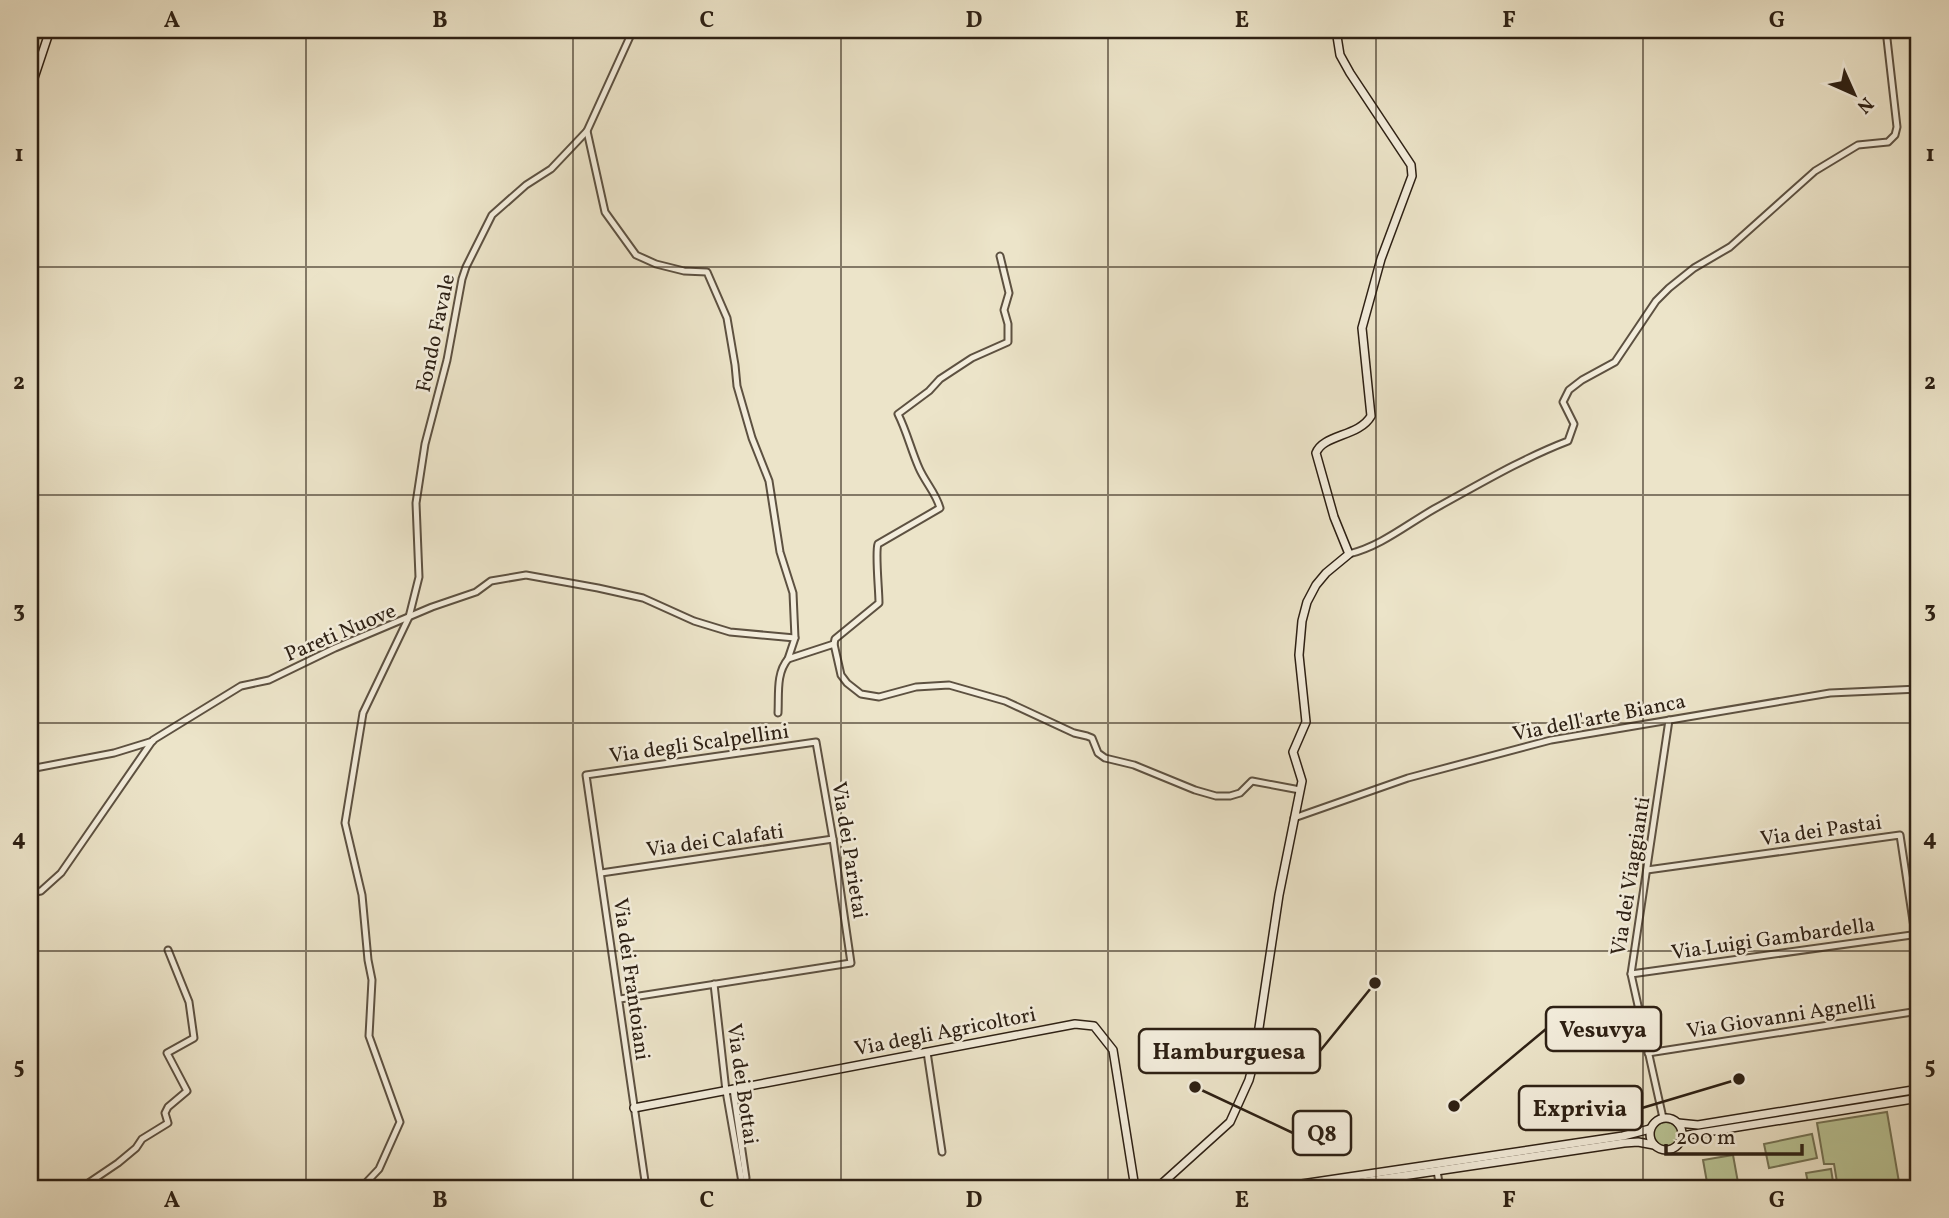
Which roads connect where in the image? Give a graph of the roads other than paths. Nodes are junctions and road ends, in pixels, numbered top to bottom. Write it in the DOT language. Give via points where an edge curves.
graph roads {
  1 [pos="50,30"];
  2 [pos="633,30"];
  3 [pos="1336,30"];
  4 [pos="1886,30"];
  5 [pos="30,90"];
  6 [pos="587,131"];
  7 [pos="1000,256"];
  8 [pos="1349,554"];
  9 [pos="409,617"];
  10 [pos="795,638"];
  11 [pos="834,644"];
  12 [pos="788,659"];
  13 [pos="1919,689"];
  14 [pos="778,713"];
  15 [pos="1669,720"];
  16 [pos="153,740"];
  17 [pos="816,742"];
  18 [pos="30,769"];
  19 [pos="586,775"];
  20 [pos="1300,790"];
  21 [pos="1293,819"];
  22 [pos="833,839"];
  23 [pos="1647,870"];
  24 [pos="601,873"];
  25 [pos="30,893"];
  26 [pos="1917,934"];
  27 [pos="168,950"];
  28 [pos="1632,974"];
  29 [pos="714,984"];
  30 [pos="620,999"];
  31 [pos="1919,1012"];
  32 [pos="927,1052"];
  33 [pos="1648,1053"];
  34 [pos="1919,1089"];
  35 [pos="730,1090"];
  36 [pos="1919,1098"];
  37 [pos="634,1108"];
  38 [pos="1663,1118"];
  39 [pos="1678,1123"];
  40 [pos="1650,1129"];
  41 [pos="1682,1136"];
  42 [pos="1654,1145"];
  43 [pos="942,1152"];
  44 [pos="1437,1171"];
  45 [pos="81,1188"];
  46 [pos="361,1188"];
  47 [pos="646,1188"];
  48 [pos="743,1188"];
  49 [pos="1135,1188"];
  50 [pos="1157,1188"];
  51 [pos="1275,1188"];
  52 [pos="1322,1188"];
  53 [pos="1440,1188"];
  1 -- 5 [label="street"];
  2 -- 6 [label="street, Fondo Favale"];
  3 -- 8 [label="street" via="1345,64 1412,171 1362,328 1371,416 1361,428 1321,446 1316,453"];
  4 -- 8 [label="street" via="1897,127 1888,142 1858,145 1815,172 1730,247 1669,288 1615,362 1569,390 1563,402 1574,424 1568,441 1529,456 1383,541"];
  6 -- 9 [label="street, Fondo Favale" via="551,170 492,215 466,267 425,444 416,503 419,577"];
  6 -- 10 [label="street" via="605,212 636,255 684,271 707,272 727,318 737,386 769,481 780,552 793,593"];
  7 -- 11 [label="street" via="1009,293 1004,310 1008,342 972,358 898,414 940,508 878,544 879,603"];
  8 -- 20 [label="street" via="1316,585 1302,621 1298,655 1306,722 1293,752"];
  9 -- 10 [label="street" via="476,592 491,581 526,575 643,598 730,632"];
  9 -- 16 [label="street, Pareti Nuove" via="269,680 240,686"];
  9 -- 46 [label="street, Pareti Nuove" via="363,713 345,823 362,895 372,980 369,1036 400,1122 379,1169"];
  10 -- 12 [label="street"];
  11 -- 12 [label="street"];
  11 -- 20 [label="street" via="841,675 861,694 878,696 949,685 1005,701 1091,738 1105,758 1195,790 1230,796 1255,781"];
  12 -- 14 [label="street" via="780,674"];
  13 -- 15 [label="street, Via dell'arte Bianca" via="1830,693"];
  15 -- 21 [label="street, Via dell'arte Bianca" via="1526,745 1408,778"];
  15 -- 23 [label="street, Via dei Viaggianti"];
  16 -- 18 [label="street" via="114,753"];
  16 -- 25 [label="street, Pareti Nuove" via="61,873 41,891"];
  17 -- 19 [label="street, Via degli Scalpellini"];
  17 -- 22 [label="street, Via dei Parietai"];
  19 -- 24 [label="street, Via dei Frantoiani"];
  20 -- 21 [label="street"];
  21 -- 50 [label="street" via="1249,1080 1230,1122"];
  22 -- 24 [label="street, Via dei Calafati"];
  22 -- 29 [label="street, Via dei Parietai" via="851,963"];
  23 -- 26 [label="street, Via dei Pastai" via="1900,835"];
  23 -- 28 [label="street, Via dei Viaggianti"];
  24 -- 30 [label="street, Via dei Frantoiani"];
  26 -- 28 [label="street, Via Luigi Gambardella"];
  27 -- 45 [label="street" via="189,1002 194,1038 167,1053 187,1091 168,1107 168,1123"];
  28 -- 33 [label="street, Via dei Viaggianti"];
  29 -- 30 [label="street"];
  29 -- 35 [label="street, Via dei Bottai"];
  30 -- 37 [label="street, Via dei Frantoiani"];
  31 -- 33 [label="street, Via Giovanni Agnelli"];
  32 -- 35 [label="street, Via degli Agricoltori"];
  32 -- 43 [label="street"];
  32 -- 49 [label="street, Via degli Agricoltori" via="1075,1024 1094,1026 1113,1050"];
  33 -- 38 [label="street, Via dei Viaggianti"];
  34 -- 39 [label="street" via="1698,1125"];
  35 -- 37 [label="street, Via degli Agricoltori"];
  35 -- 48 [label="street, Via dei Bottai" via="746,1178"];
  36 -- 41 [label="street"];
  37 -- 47 [label="street, Via dei Frantoiani"];
  38 -- 39 [label="street"];
  38 -- 40 [label="street"];
  39 -- 41 [label="street"];
  40 -- 42 [label="street"];
  40 -- 51 [label="street"];
  41 -- 42 [label="street" via="1678,1145 1668,1150"];
  42 -- 44 [label="street" via="1624,1143"];
  44 -- 52 [label="street"];
  44 -- 53 [label="street"];
}
